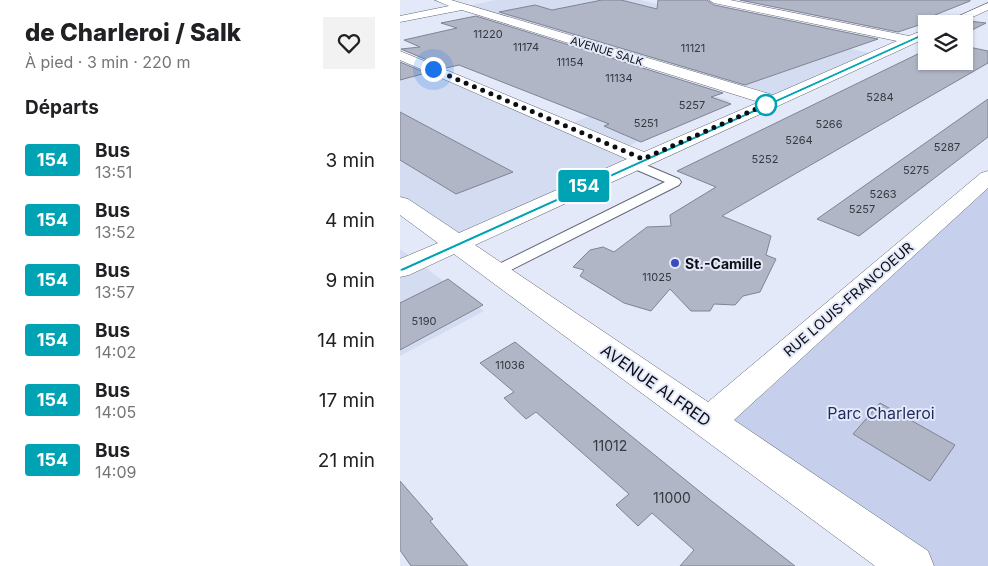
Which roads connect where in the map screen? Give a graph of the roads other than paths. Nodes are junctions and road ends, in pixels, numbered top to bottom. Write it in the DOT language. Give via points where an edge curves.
graph roads {
  1 [pos="440,0"];
  2 [pos="714,0"];
  3 [pos="488,2"];
  4 [pos="988,6"];
  5 [pos="462,7"];
  6 [pos="968,15"];
  7 [pos="400,19"];
  8 [pos="918,37"];
  9 [pos="400,55"];
  10 [pos="774,101"];
  11 [pos="638,162"];
  12 [pos="988,177"];
  13 [pos="400,204"];
  14 [pos="455,244"];
  15 [pos="400,269"];
  16 [pos="495,272"];
  17 [pos="708,422"];
  18 [pos="912,566"];
  1 -- 5 [label="street, AVENUE SALK"];
  2 -- 8 [label="street"];
  3 -- 5 [label="street"];
  4 -- 6 [label="street"];
  5 -- 7 [label="street"];
  5 -- 10 [label="street, AVENUE SALK"];
  8 -- 10 [label="street"];
  9 -- 11 [label="street"];
  10 -- 11 [label="street"];
  11 -- 14 [label="street"];
  11 -- 16 [label="lane" via="675,182"];
  12 -- 17 [label="street, RUE LOUIS-FRANCOEUR"];
  13 -- 14 [label="street, AVENUE ALFRED"];
  14 -- 15 [label="street"];
  14 -- 16 [label="street, AVENUE ALFRED"];
  16 -- 17 [label="street, AVENUE ALFRED"];
  17 -- 18 [label="street, AVENUE ALFRED"];
}
